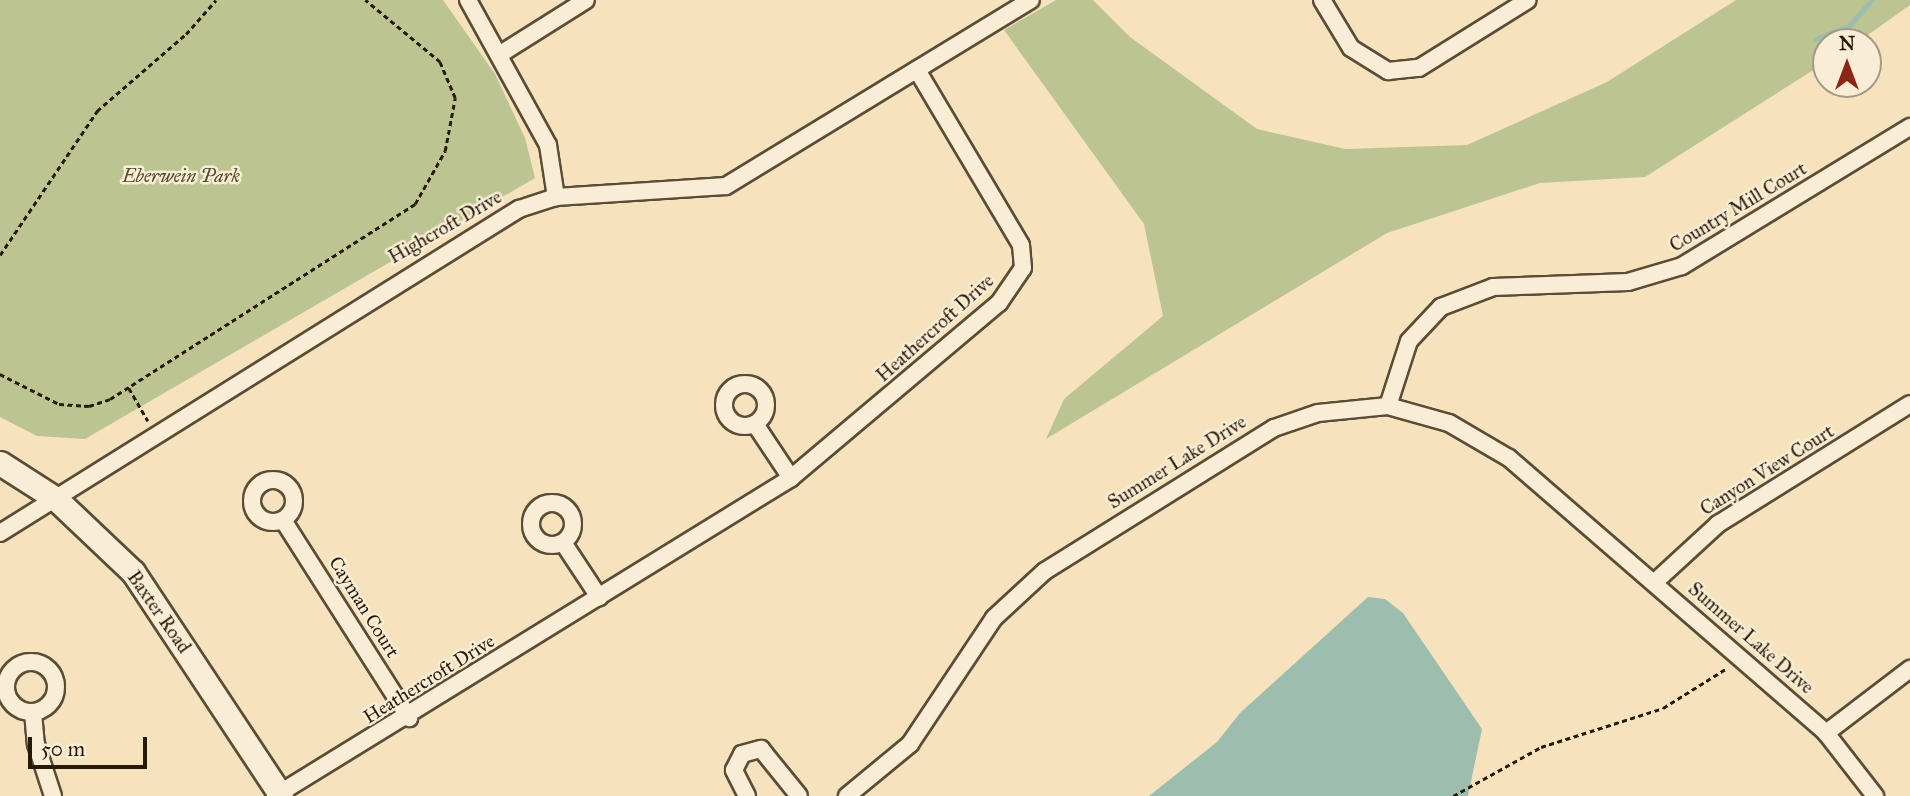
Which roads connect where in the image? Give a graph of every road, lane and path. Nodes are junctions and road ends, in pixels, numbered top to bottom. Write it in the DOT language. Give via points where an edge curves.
graph roads {
  1 [pos="216,0"];
  2 [pos="365,0"];
  3 [pos="468,0"];
  4 [pos="586,0"];
  5 [pos="1031,0"];
  6 [pos="1322,0"];
  7 [pos="1528,0"];
  8 [pos="502,53"];
  9 [pos="917,70"];
  10 [pos="1910,127"];
  11 [pos="556,197"];
  12 [pos="0,255"];
  13 [pos="0,374"];
  14 [pos="129,388"];
  15 [pos="1910,404"];
  16 [pos="1388,406"];
  17 [pos="755,424"];
  18 [pos="154,432"];
  19 [pos="0,464"];
  20 [pos="790,478"];
  21 [pos="56,499"];
  22 [pos="283,520"];
  23 [pos="0,533"];
  24 [pos="564,544"];
  25 [pos="1655,582"];
  26 [pos="599,597"];
  27 [pos="1727,667"];
  28 [pos="1910,668"];
  29 [pos="33,712"];
  30 [pos="409,718"];
  31 [pos="1826,733"];
  32 [pos="53,796"];
  33 [pos="278,796"];
  34 [pos="747,796"];
  35 [pos="799,796"];
  36 [pos="847,796"];
  37 [pos="1453,796"];
  38 [pos="1875,796"];
  1 -- 12 [label="path" via="186,34 97,111"];
  2 -- 14 [label="path" via="448,74 455,98 452,128 436,176 397,220"];
  3 -- 8 [label="street"];
  4 -- 8 [label="street"];
  5 -- 9 [label="street, Highcroft Drive"];
  6 -- 7 [label="street" via="1351,48 1388,71 1419,68"];
  8 -- 11 [label="street" via="548,145"];
  9 -- 11 [label="street, Highcroft Drive" via="726,186"];
  9 -- 20 [label="street, Heathercroft Drive" via="1015,229 1023,268 999,303"];
  10 -- 16 [label="street, Country Mill Court" via="1682,267 1628,282 1493,288 1451,301 1409,341"];
  11 -- 18 [label="street, Highcroft Drive" via="469,234"];
  13 -- 14 [label="path" via="77,408"];
  14 -- 18 [label="path"];
  15 -- 25 [label="street, Canyon View Court" via="1718,524"];
  16 -- 25 [label="street, Summer Lake Drive" via="1485,440"];
  16 -- 36 [label="street, Summer Lake Drive" via="1318,413 1274,428 1045,571 995,618 910,744"];
  17 -- 20 [label="street"];
  18 -- 21 [label="street, Highcroft Drive"];
  19 -- 21 [label="main road, Baxter Road"];
  20 -- 26 [label="street, Heathercroft Drive"];
  21 -- 23 [label="street, Highcroft Drive"];
  21 -- 33 [label="main road, Baxter Road" via="133,572"];
  22 -- 30 [label="street, Cayman Court"];
  24 -- 26 [label="street"];
  25 -- 31 [label="street, Summer Lake Drive"];
  26 -- 30 [label="street, Heathercroft Drive"];
  27 -- 37 [label="path" via="1663,708 1561,738"];
  28 -- 31 [label="street"];
  29 -- 32 [label="street" via="36,744"];
  30 -- 33 [label="street, Heathercroft Drive"];
  31 -- 38 [label="street, Summer Lake Drive"];
  34 -- 35 [label="street" via="734,770 742,754 761,749"];
}
